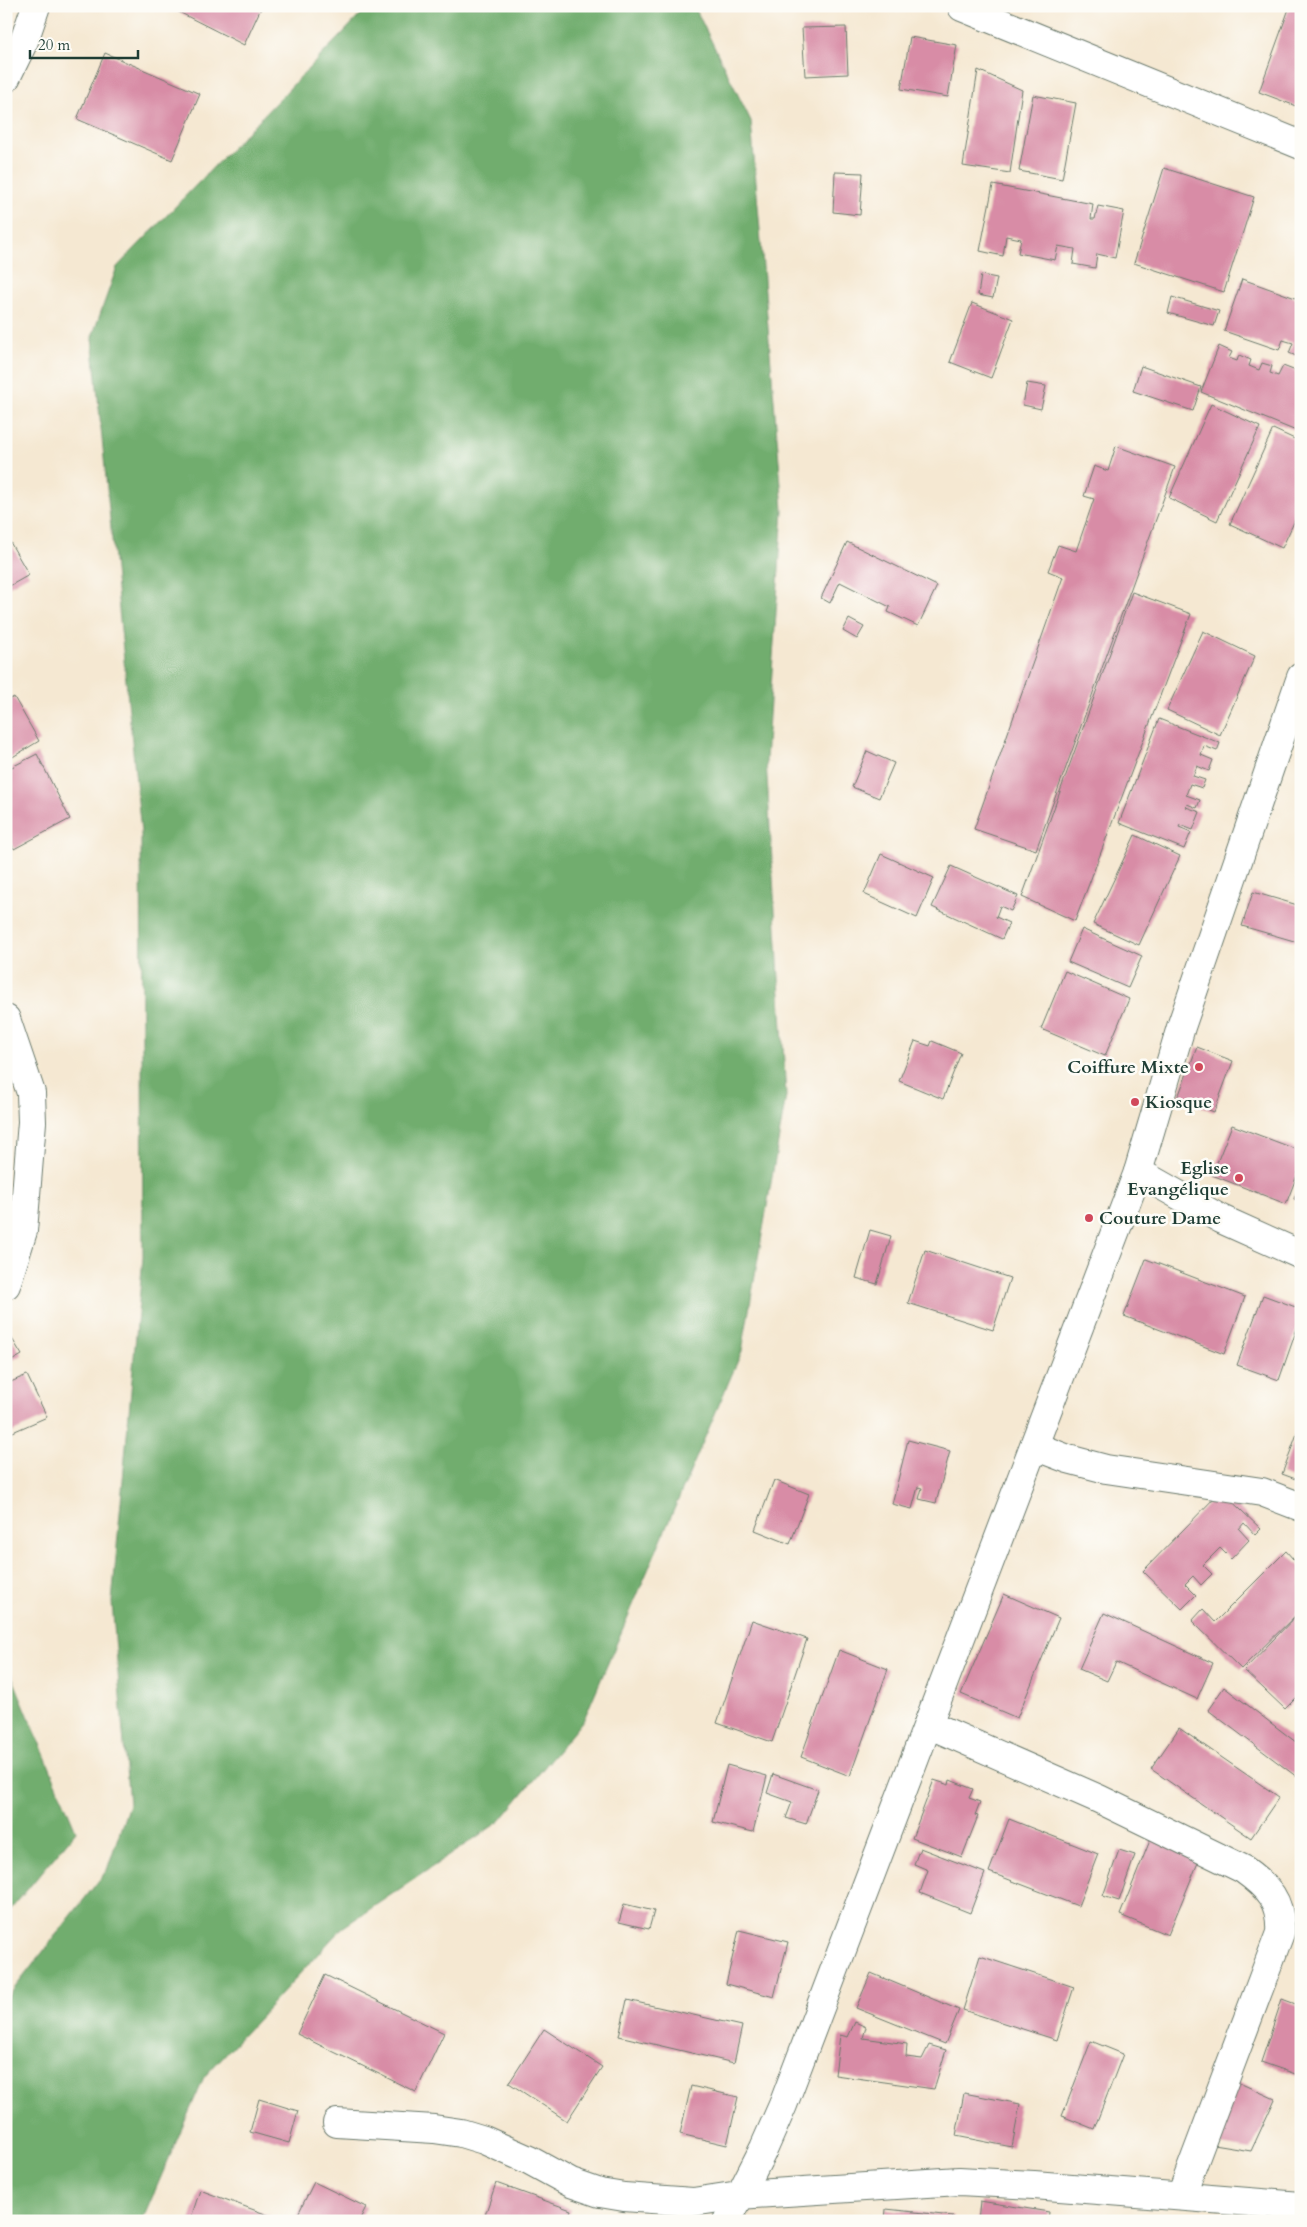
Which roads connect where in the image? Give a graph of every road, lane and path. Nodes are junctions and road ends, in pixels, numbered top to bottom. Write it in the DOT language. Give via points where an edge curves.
graph roads {
  1 [pos="36,6"];
  2 [pos="962,7"];
  3 [pos="6,78"];
  4 [pos="1301,144"];
  5 [pos="1301,677"];
  6 [pos="6,1019"];
  7 [pos="1138,1172"];
  8 [pos="1301,1255"];
  9 [pos="6,1285"];
  10 [pos="1034,1446"];
  11 [pos="1301,1507"];
  12 [pos="928,1724"];
  13 [pos="337,2123"];
  14 [pos="739,2195"];
  15 [pos="1181,2196"];
  16 [pos="1301,2206"];
  17 [pos="727,2221"];
  1 -- 3 [label="street"];
  2 -- 4 [label="street"];
  5 -- 7 [label="street" via="1182,1027"];
  6 -- 9 [label="street" via="30,1093 32,1122 23,1231"];
  7 -- 8 [label="street" via="1221,1219"];
  7 -- 10 [label="street"];
  10 -- 11 [label="street" via="1106,1468 1262,1492"];
  10 -- 12 [label="street"];
  12 -- 14 [label="street" via="783,2105"];
  12 -- 15 [label="street" via="1099,1799 1243,1869 1262,1882 1278,1906 1280,1933"];
  13 -- 14 [label="street" via="461,2132 600,2194 693,2202"];
  14 -- 15 [label="street" via="960,2181"];
  14 -- 17 [label="street"];
  15 -- 16 [label="street"];
}
